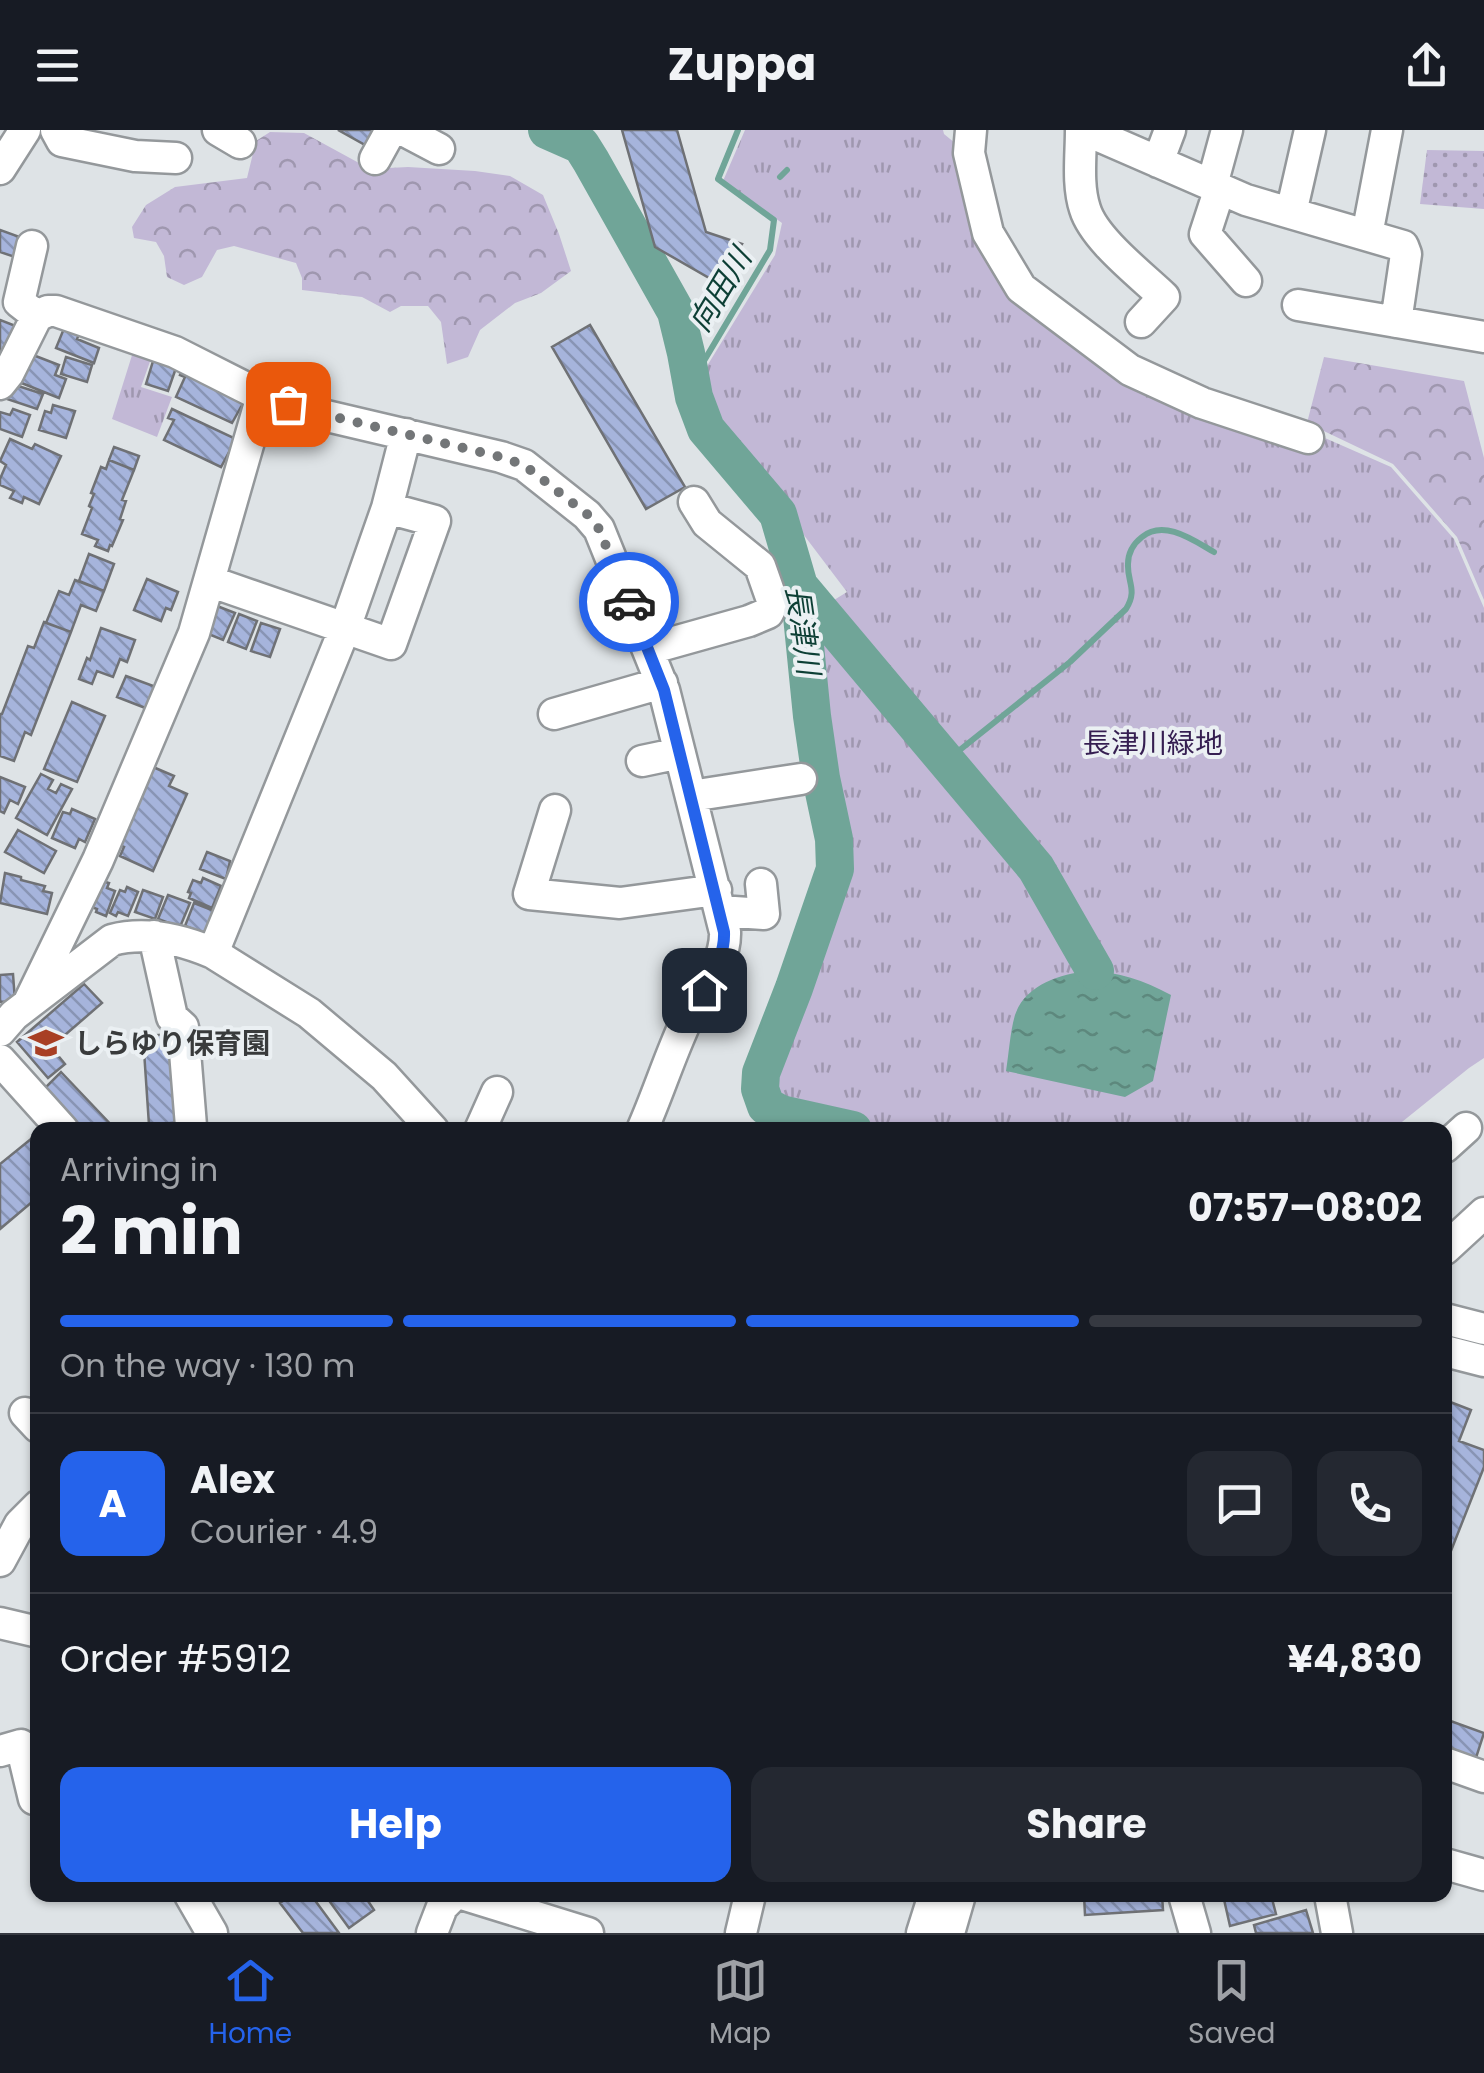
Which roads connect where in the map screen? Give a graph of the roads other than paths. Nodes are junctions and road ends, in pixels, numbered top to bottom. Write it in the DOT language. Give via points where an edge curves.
graph roads {
  1 [pos="25,130"];
  2 [pos="56,130"];
  3 [pos="391,130"];
  4 [pos="403,130"];
  5 [pos="971,130"];
  6 [pos="1083,130"];
  7 [pos="1170,130"];
  8 [pos="1227,130"];
  9 [pos="1310,130"];
  10 [pos="1387,130"];
  11 [pos="439,149"];
  12 [pos="176,158"];
  13 [pos="375,159"];
  14 [pos="1158,162"];
  15 [pos="0,169"];
  16 [pos="1216,187"];
  17 [pos="1291,213"];
  18 [pos="1367,235"];
  19 [pos="32,246"];
  20 [pos="1246,281"];
  21 [pos="1298,305"];
  22 [pos="37,316"];
  23 [pos="1142,322"];
  24 [pos="1396,322"];
  25 [pos="1484,337"];
  26 [pos="0,384"];
  27 [pos="262,396"];
  28 [pos="406,434"];
  29 [pos="1308,438"];
  30 [pos="694,502"];
  31 [pos="387,508"];
  32 [pos="209,581"];
  33 [pos="345,628"];
  34 [pos="649,649"];
  35 [pos="662,683"];
  36 [pos="554,713"];
  37 [pos="680,752"];
  38 [pos="642,761"];
  39 [pos="801,779"];
  40 [pos="692,796"];
  41 [pos="556,810"];
  42 [pos="762,884"];
  43 [pos="718,900"];
  44 [pos="154,936"];
  45 [pos="212,953"];
  46 [pos="10,1016"];
  47 [pos="0,1060"];
  48 [pos="496,1092"];
  49 [pos="56,1122"];
  50 [pos="191,1122"];
  51 [pos="425,1122"];
  52 [pos="483,1122"];
  53 [pos="645,1122"];
  54 [pos="1484,1213"];
  55 [pos="1452,1243"];
  56 [pos="1452,1322"];
  57 [pos="1484,1329"];
  58 [pos="1452,1338"];
  59 [pos="1484,1345"];
  60 [pos="1452,1353"];
  61 [pos="1484,1361"];
  62 [pos="1452,1367"];
  63 [pos="1484,1374"];
  64 [pos="19,1513"];
  65 [pos="0,1561"];
  66 [pos="0,1623"];
  67 [pos="30,1630"];
  68 [pos="0,1751"];
  69 [pos="1452,1766"];
  70 [pos="1484,1777"];
  71 [pos="30,1782"];
  72 [pos="1452,1866"];
  73 [pos="1484,1875"];
  74 [pos="194,1902"];
  75 [pos="748,1902"];
  76 [pos="932,1902"];
  77 [pos="958,1902"];
  78 [pos="1186,1902"];
  79 [pos="1331,1902"];
  80 [pos="444,1905"];
  81 [pos="212,1933"];
  82 [pos="588,1933"];
  83 [pos="741,1933"];
  84 [pos="922,1933"];
  85 [pos="948,1933"];
  86 [pos="1194,1933"];
  87 [pos="1337,1933"];
  1 -- 15 [label="street"];
  2 -- 12 [label="street" via="62,141"];
  3 -- 13 [label="street"];
  4 -- 11 [label="street"];
  5 -- 29 [label="street" via="969,153 988,233 1021,288 1130,370 1202,403"];
  6 -- 14 [label="street"];
  6 -- 23 [label="street" via="1086,213 1098,234 1164,297"];
  7 -- 14 [label="street"];
  8 -- 16 [label="street"];
  9 -- 17 [label="street"];
  10 -- 18 [label="street"];
  14 -- 16 [label="street"];
  16 -- 17 [label="street"];
  16 -- 20 [label="street" via="1205,234"];
  17 -- 18 [label="street"];
  18 -- 24 [label="street" via="1402,246 1406,254"];
  19 -- 22 [label="street" via="19,302"];
  21 -- 24 [label="street"];
  22 -- 26 [label="street"];
  22 -- 27 [label="street" via="56,311 174,352"];
  24 -- 25 [label="street"];
  27 -- 28 [label="street"];
  27 -- 32 [label="street"];
  28 -- 31 [label="street"];
  28 -- 34 [label="street" via="524,465 588,515"];
  30 -- 34 [label="street" via="707,522 760,566 772,603 749,622"];
  31 -- 33 [label="street"];
  31 -- 33 [label="street" via="436,520 391,644"];
  32 -- 33 [label="street"];
  32 -- 46 [label="street" via="194,634 112,825"];
  33 -- 45 [label="street"];
  34 -- 35 [label="street"];
  35 -- 36 [label="street"];
  35 -- 37 [label="street"];
  37 -- 38 [label="street"];
  37 -- 40 [label="street"];
  39 -- 40 [label="street"];
  40 -- 43 [label="street"];
  41 -- 43 [label="street" via="529,894 620,902"];
  42 -- 43 [label="street" via="764,914"];
  43 -- 53 [label="street" via="725,946 720,962 687,1019"];
  44 -- 45 [label="street"];
  44 -- 46 [label="street" via="112,940"];
  44 -- 50 [label="street" via="172,1017 183,1027"];
  45 -- 51 [label="street" via="309,1012 384,1076"];
  47 -- 49 [label="street"];
  48 -- 52 [label="street"];
  54 -- 55 [label="street"];
  56 -- 57 [label="street"];
  58 -- 59 [label="street"];
  60 -- 61 [label="street"];
  62 -- 63 [label="street"];
  64 -- 65 [label="street"];
  66 -- 67 [label="street"];
  68 -- 71 [label="street" via="21,1745"];
  69 -- 70 [label="street"];
  72 -- 73 [label="street"];
  74 -- 81 [label="street"];
  75 -- 83 [label="street"];
  76 -- 84 [label="street"];
  77 -- 85 [label="street"];
  78 -- 86 [label="street"];
  79 -- 87 [label="street"];
  80 -- 82 [label="street"];
}
